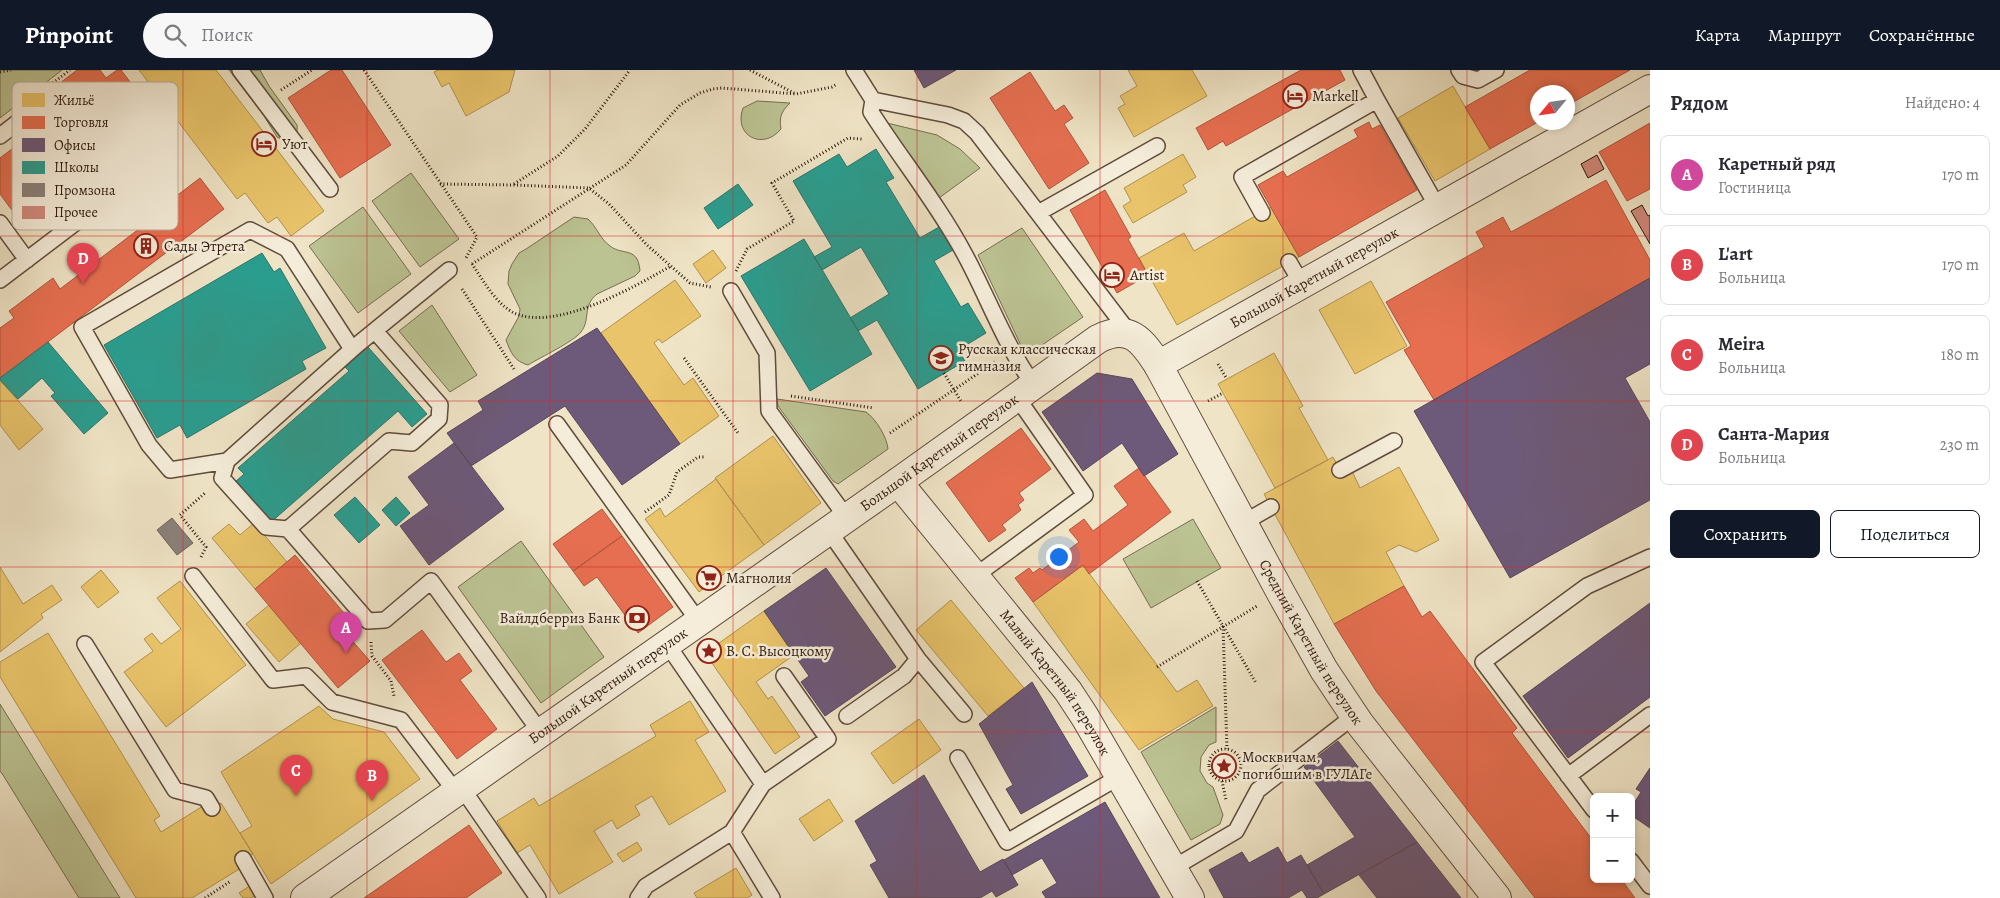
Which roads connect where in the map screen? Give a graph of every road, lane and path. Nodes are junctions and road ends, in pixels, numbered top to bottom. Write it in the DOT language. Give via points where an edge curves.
graph roads {
  1 [pos="11,70"];
  2 [pos="240,70"];
  3 [pos="312,70"];
  4 [pos="364,70"];
  5 [pos="630,70"];
  6 [pos="750,70"];
  7 [pos="1361,70"];
  8 [pos="1459,70"];
  9 [pos="1496,70"];
  10 [pos="855,71"];
  11 [pos="0,72"];
  12 [pos="1650,89"];
  13 [pos="796,94"];
  14 [pos="873,100"];
  15 [pos="1377,100"];
  16 [pos="264,101"];
  17 [pos="12,127"];
  18 [pos="0,136"];
  19 [pos="891,142"];
  20 [pos="1157,146"];
  21 [pos="440,184"];
  22 [pos="514,184"];
  23 [pos="589,188"];
  24 [pos="330,189"];
  25 [pos="1438,208"];
  26 [pos="1038,213"];
  27 [pos="1262,213"];
  28 [pos="0,223"];
  29 [pos="66,230"];
  30 [pos="27,260"];
  31 [pos="671,266"];
  32 [pos="449,270"];
  33 [pos="736,271"];
  34 [pos="0,280"];
  35 [pos="730,291"];
  36 [pos="468,298"];
  37 [pos="375,330"];
  38 [pos="1132,336"];
  39 [pos="352,349"];
  40 [pos="1012,350"];
  41 [pos="684,358"];
  42 [pos="1215,359"];
  43 [pos="1158,365"];
  44 [pos="514,369"];
  45 [pos="944,373"];
  46 [pos="1227,379"];
  47 [pos="954,390"];
  48 [pos="1025,390"];
  49 [pos="768,392"];
  50 [pos="1223,393"];
  51 [pos="961,400"];
  52 [pos="1206,401"];
  53 [pos="874,408"];
  54 [pos="557,424"];
  55 [pos="738,433"];
  56 [pos="890,433"];
  57 [pos="1394,441"];
  58 [pos="704,457"];
  59 [pos="227,461"];
  60 [pos="1340,470"];
  61 [pos="898,482"];
  62 [pos="190,506"];
  63 [pos="1271,507"];
  64 [pos="1243,522"];
  65 [pos="628,524"];
  66 [pos="838,525"];
  67 [pos="288,529"];
  68 [pos="1650,557"];
  69 [pos="193,576"];
  70 [pos="975,576"];
  71 [pos="1197,581"];
  72 [pos="1256,606"];
  73 [pos="368,621"];
  74 [pos="699,622"];
  75 [pos="1223,626"];
  76 [pos="85,644"];
  77 [pos="667,644"];
  78 [pos="918,659"];
  79 [pos="1157,667"];
  80 [pos="784,676"];
  81 [pos="1256,683"];
  82 [pos="964,714"];
  83 [pos="1650,715"];
  84 [pos="846,716"];
  85 [pos="1354,716"];
  86 [pos="401,720"];
  87 [pos="541,733"];
  88 [pos="1227,749"];
  89 [pos="958,758"];
  90 [pos="1568,776"];
  91 [pos="1120,777"];
  92 [pos="763,784"];
  93 [pos="459,790"];
  94 [pos="1590,805"];
  95 [pos="212,808"];
  96 [pos="732,832"];
  97 [pos="244,859"];
  98 [pos="1635,866"];
  99 [pos="1172,868"];
  100 [pos="230,882"];
  101 [pos="1650,886"];
  102 [pos="205,898"];
  103 [pos="265,898"];
  104 [pos="305,898"];
  105 [pos="538,898"];
  106 [pos="638,898"];
  107 [pos="772,898"];
  108 [pos="1190,898"];
  109 [pos="1497,898"];
  1 -- 11 [label="path"];
  2 -- 16 [label="lane"];
  3 -- 16 [label="path"];
  4 -- 21 [label="path"];
  5 -- 22 [label="path" via="585,129 558,156"];
  6 -- 13 [label="path"];
  7 -- 15 [label="lane"];
  8 -- 9 [label="lane" via="1463,76 1478,80"];
  10 -- 13 [label="path" via="832,87"];
  10 -- 14 [label="lane"];
  12 -- 25 [label="street, Большой Каретный переулок"];
  13 -- 23 [label="path" via="722,88 700,93 680,104 626,165"];
  14 -- 19 [label="lane" via="871,112"];
  14 -- 26 [label="lane" via="964,121 977,133"];
  15 -- 25 [label="lane"];
  15 -- 27 [label="lane" via="1242,177"];
  16 -- 24 [label="lane"];
  17 -- 18 [label="lane"];
  19 -- 33 [label="path" via="848,138 772,183 794,221 747,249"];
  19 -- 40 [label="lane" via="964,253"];
  20 -- 26 [label="lane"];
  21 -- 22 [label="path"];
  21 -- 32 [label="path" via="476,237 467,257"];
  22 -- 23 [label="path"];
  23 -- 31 [label="path"];
  23 -- 31 [label="path" via="472,264 498,300 513,312 534,319 560,315 636,286"];
  25 -- 43 [label="street, Большой Каретный переулок" via="1296,273"];
  26 -- 38 [label="lane"];
  28 -- 30 [label="lane"];
  29 -- 30 [label="lane"];
  30 -- 34 [label="lane"];
  31 -- 35 [label="path" via="690,283"];
  32 -- 37 [label="lane"];
  35 -- 49 [label="lane" via="767,353"];
  36 -- 44 [label="path"];
  37 -- 39 [label="lane"];
  37 -- 67 [label="lane" via="440,405 439,419 412,443 389,441"];
  38 -- 43 [label="street" via="1144,344"];
  38 -- 48 [label="street, Большой Каретный переулок" via="1119,332 1108,334"];
  39 -- 59 [label="lane"];
  39 -- 59 [label="lane" via="287,249 250,230 82,327 149,445 170,470"];
  40 -- 47 [label="path"];
  40 -- 48 [label="lane"];
  41 -- 55 [label="path"];
  42 -- 46 [label="path"];
  43 -- 64 [label="street, Средний Каретный переулок"];
  45 -- 47 [label="path"];
  47 -- 51 [label="path"];
  47 -- 56 [label="path"];
  48 -- 61 [label="street, Большой Каретный переулок"];
  48 -- 70 [label="lane" via="1085,495"];
  49 -- 53 [label="path"];
  49 -- 66 [label="lane" via="769,410"];
  50 -- 52 [label="path"];
  54 -- 65 [label="lane"];
  57 -- 60 [label="lane"];
  58 -- 65 [label="path" via="698,457 677,472 668,495"];
  59 -- 67 [label="lane" via="222,478 253,513 266,527"];
  61 -- 66 [label="street, Большой Каретный переулок"];
  61 -- 70 [label="street, Малый Каретный переулок"];
  62 -- 69 [label="path" via="180,515 206,547"];
  63 -- 64 [label="lane"];
  64 -- 85 [label="street, Средний Каретный переулок" via="1324,670"];
  65 -- 74 [label="lane"];
  66 -- 74 [label="street, Большой Каретный переулок"];
  66 -- 78 [label="lane"];
  67 -- 73 [label="lane"];
  68 -- 90 [label="lane" via="1587,586 1483,662"];
  69 -- 86 [label="lane" via="273,680 306,676 332,702"];
  70 -- 91 [label="street, Малый Каретный переулок" via="1068,690"];
  71 -- 75 [label="path"];
  72 -- 75 [label="path"];
  73 -- 86 [label="path" via="372,656 391,681"];
  73 -- 87 [label="lane" via="385,620 431,581"];
  74 -- 77 [label="street, Большой Каретный переулок"];
  75 -- 79 [label="path"];
  75 -- 81 [label="path"];
  75 -- 88 [label="path"];
  76 -- 95 [label="lane" via="175,790 206,798"];
  77 -- 87 [label="street, Большой Каретный переулок"];
  77 -- 92 [label="lane"];
  78 -- 82 [label="lane"];
  78 -- 84 [label="lane" via="904,676"];
  80 -- 92 [label="lane" via="828,739"];
  83 -- 90 [label="lane"];
  85 -- 99 [label="lane" via="1258,790 1236,831"];
  85 -- 109 [label="street, Средний Каретный переулок"];
  86 -- 93 [label="lane"];
  87 -- 93 [label="street, Большой Каретный переулок"];
  88 -- 88 [label="path" via="1214,753 1208,766 1215,778 1222,781 1229,781 1240,771 1239,757"];
  89 -- 91 [label="lane" via="1007,842"];
  90 -- 94 [label="lane"];
  91 -- 99 [label="street, Малый Каретный переулок"];
  92 -- 96 [label="lane"];
  93 -- 104 [label="street, Большой Каретный переулок"];
  93 -- 105 [label="lane"];
  96 -- 106 [label="lane" via="646,886"];
  96 -- 107 [label="lane"];
  97 -- 103 [label="lane"];
  98 -- 101 [label="lane"];
  99 -- 108 [label="street, Малый Каретный переулок"];
  100 -- 102 [label="path"];
}
